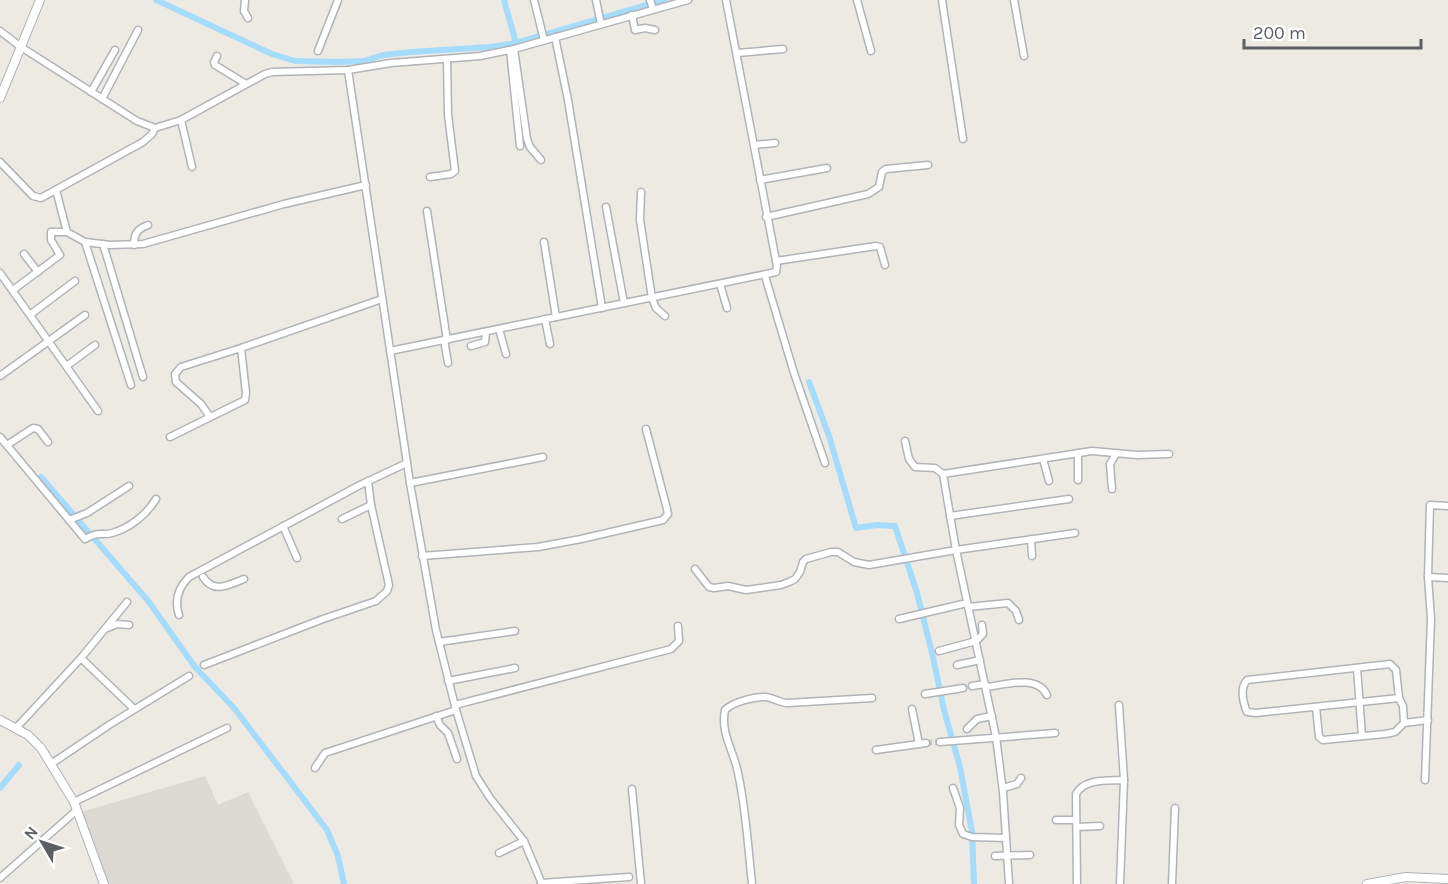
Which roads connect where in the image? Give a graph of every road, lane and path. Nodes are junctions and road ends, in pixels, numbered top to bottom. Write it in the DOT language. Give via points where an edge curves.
graph roads {
  1 [pos="40,0"];
  2 [pos="245,0"];
  3 [pos="338,0"];
  4 [pos="534,0"];
  5 [pos="596,0"];
  6 [pos="650,0"];
  7 [pos="688,0"];
  8 [pos="726,0"];
  9 [pos="857,0"];
  10 [pos="942,0"];
  11 [pos="1014,0"];
  12 [pos="653,9"];
  13 [pos="632,15"];
  14 [pos="248,18"];
  15 [pos="601,22"];
  16 [pos="138,30"];
  17 [pos="655,30"];
  18 [pos="0,31"];
  19 [pos="555,37"];
  20 [pos="543,39"];
  21 [pos="21,47"];
  22 [pos="783,49"];
  23 [pos="115,50"];
  24 [pos="512,50"];
  25 [pos="318,51"];
  26 [pos="871,51"];
  27 [pos="737,53"];
  28 [pos="217,56"];
  29 [pos="1024,56"];
  30 [pos="447,59"];
  31 [pos="348,70"];
  32 [pos="246,84"];
  33 [pos="92,92"];
  34 [pos="1,94"];
  35 [pos="102,99"];
  36 [pos="181,120"];
  37 [pos="155,128"];
  38 [pos="963,139"];
  39 [pos="776,143"];
  40 [pos="754,145"];
  41 [pos="520,146"];
  42 [pos="541,160"];
  43 [pos="0,162"];
  44 [pos="928,165"];
  45 [pos="192,167"];
  46 [pos="827,168"];
  47 [pos="430,177"];
  48 [pos="760,180"];
  49 [pos="366,185"];
  50 [pos="56,190"];
  51 [pos="641,192"];
  52 [pos="606,207"];
  53 [pos="427,211"];
  54 [pos="766,217"];
  55 [pos="148,225"];
  56 [pos="67,232"];
  57 [pos="85,242"];
  58 [pos="544,242"];
  59 [pos="103,244"];
  60 [pos="134,245"];
  61 [pos="24,254"];
  62 [pos="776,261"];
  63 [pos="885,265"];
  64 [pos="38,272"];
  65 [pos="0,273"];
  66 [pos="771,274"];
  67 [pos="75,281"];
  68 [pos="720,284"];
  69 [pos="13,290"];
  70 [pos="652,298"];
  71 [pos="382,299"];
  72 [pos="624,303"];
  73 [pos="602,308"];
  74 [pos="727,308"];
  75 [pos="31,314"];
  76 [pos="85,315"];
  77 [pos="665,316"];
  78 [pos="556,317"];
  79 [pos="545,319"];
  80 [pos="499,329"];
  81 [pos="486,332"];
  82 [pos="49,340"];
  83 [pos="445,340"];
  84 [pos="550,344"];
  85 [pos="95,345"];
  86 [pos="471,346"];
  87 [pos="241,348"];
  88 [pos="390,351"];
  89 [pos="506,354"];
  90 [pos="447,363"];
  91 [pos="68,365"];
  92 [pos="0,376"];
  93 [pos="143,377"];
  94 [pos="131,385"];
  95 [pos="98,411"];
  96 [pos="210,417"];
  97 [pos="646,429"];
  98 [pos="0,436"];
  99 [pos="170,437"];
  100 [pos="905,441"];
  101 [pos="48,442"];
  102 [pos="7,445"];
  103 [pos="1078,453"];
  104 [pos="1116,454"];
  105 [pos="1169,454"];
  106 [pos="543,457"];
  107 [pos="1043,459"];
  108 [pos="406,463"];
  109 [pos="825,463"];
  110 [pos="943,474"];
  111 [pos="1078,480"];
  112 [pos="368,481"];
  113 [pos="1049,481"];
  114 [pos="410,483"];
  115 [pos="129,486"];
  116 [pos="1112,489"];
  117 [pos="1069,499"];
  118 [pos="156,500"];
  119 [pos="371,505"];
  120 [pos="1448,506"];
  121 [pos="950,516"];
  122 [pos="70,519"];
  123 [pos="342,519"];
  124 [pos="284,526"];
  125 [pos="1075,533"];
  126 [pos="1031,539"];
  127 [pos="956,550"];
  128 [pos="422,556"];
  129 [pos="1032,556"];
  130 [pos="297,558"];
  131 [pos="695,569"];
  132 [pos="202,574"];
  133 [pos="1428,577"];
  134 [pos="1448,578"];
  135 [pos="243,579"];
  136 [pos="126,602"];
  137 [pos="968,605"];
  138 [pos="179,615"];
  139 [pos="899,620"];
  140 [pos="1019,620"];
  141 [pos="129,625"];
  142 [pos="982,625"];
  143 [pos="678,626"];
  144 [pos="106,628"];
  145 [pos="515,631"];
  146 [pos="976,641"];
  147 [pos="439,642"];
  148 [pos="939,651"];
  149 [pos="81,658"];
  150 [pos="980,660"];
  151 [pos="204,665"];
  152 [pos="957,665"];
  153 [pos="515,668"];
  154 [pos="1358,668"];
  155 [pos="189,676"];
  156 [pos="448,681"];
  157 [pos="972,686"];
  158 [pos="985,686"];
  159 [pos="963,688"];
  160 [pos="925,694"];
  161 [pos="1047,695"];
  162 [pos="872,698"];
  163 [pos="1399,698"];
  164 [pos="1361,702"];
  165 [pos="1119,705"];
  166 [pos="455,707"];
  167 [pos="1316,707"];
  168 [pos="134,709"];
  169 [pos="912,709"];
  170 [pos="436,716"];
  171 [pos="992,716"];
  172 [pos="0,720"];
  173 [pos="1428,720"];
  174 [pos="1404,723"];
  175 [pos="17,728"];
  176 [pos="227,728"];
  177 [pos="967,729"];
  178 [pos="1055,733"];
  179 [pos="1362,736"];
  180 [pos="996,737"];
  181 [pos="946,741"];
  182 [pos="876,750"];
  183 [pos="457,759"];
  184 [pos="51,764"];
  185 [pos="315,768"];
  186 [pos="1021,778"];
  187 [pos="1124,780"];
  188 [pos="1425,780"];
  189 [pos="953,788"];
  190 [pos="1003,788"];
  191 [pos="632,789"];
  192 [pos="75,806"];
  193 [pos="1175,808"];
  194 [pos="1056,820"];
  195 [pos="1077,824"];
  196 [pos="1100,826"];
  197 [pos="1006,838"];
  198 [pos="524,841"];
  199 [pos="498,853"];
  200 [pos="1030,855"];
  201 [pos="995,856"];
  202 [pos="1007,856"];
  203 [pos="629,876"];
  204 [pos="0,878"];
  205 [pos="1448,879"];
  206 [pos="104,884"];
  207 [pos="542,884"];
  208 [pos="641,884"];
  209 [pos="752,884"];
  210 [pos="1009,884"];
  211 [pos="1077,884"];
  212 [pos="1120,884"];
  213 [pos="1172,884"];
  214 [pos="1367,884"];
  1 -- 21 [label="street"];
  2 -- 14 [label="street"];
  3 -- 25 [label="street"];
  4 -- 20 [label="street"];
  5 -- 15 [label="street"];
  6 -- 12 [label="street"];
  7 -- 12 [label="street"];
  8 -- 27 [label="street"];
  9 -- 26 [label="street"];
  10 -- 38 [label="street"];
  11 -- 29 [label="street"];
  12 -- 13 [label="street"];
  13 -- 15 [label="street"];
  13 -- 17 [label="street" via="635,30"];
  15 -- 19 [label="street"];
  16 -- 35 [label="street"];
  18 -- 21 [label="street"];
  19 -- 20 [label="street"];
  19 -- 73 [label="street"];
  20 -- 24 [label="street"];
  21 -- 33 [label="street"];
  21 -- 34 [label="street"];
  22 -- 27 [label="street"];
  23 -- 33 [label="street"];
  24 -- 30 [label="street"];
  24 -- 41 [label="street"];
  24 -- 42 [label="street" via="527,139"];
  27 -- 40 [label="street"];
  28 -- 32 [label="street" via="215,65"];
  30 -- 31 [label="street"];
  30 -- 47 [label="street" via="455,171"];
  31 -- 32 [label="street" via="272,72"];
  31 -- 49 [label="street"];
  32 -- 36 [label="street"];
  33 -- 35 [label="street"];
  35 -- 37 [label="street"];
  36 -- 37 [label="street"];
  36 -- 45 [label="street"];
  37 -- 50 [label="street" via="143,142"];
  39 -- 40 [label="street"];
  40 -- 48 [label="street"];
  43 -- 50 [label="street" via="37,198"];
  44 -- 54 [label="street" via="886,169 882,171 879,187 868,194"];
  46 -- 48 [label="street"];
  48 -- 54 [label="street"];
  49 -- 60 [label="street"];
  49 -- 71 [label="street"];
  50 -- 56 [label="street"];
  51 -- 70 [label="street" via="640,220"];
  52 -- 72 [label="street"];
  53 -- 83 [label="street"];
  54 -- 62 [label="street"];
  55 -- 60 [label="street" via="136,233"];
  56 -- 57 [label="street"];
  56 -- 64 [label="street" via="51,232 60,255"];
  57 -- 59 [label="street"];
  57 -- 94 [label="street"];
  58 -- 78 [label="street"];
  59 -- 60 [label="street"];
  59 -- 93 [label="street"];
  61 -- 64 [label="street"];
  62 -- 63 [label="street" via="876,246 882,251"];
  62 -- 66 [label="street"];
  64 -- 69 [label="street"];
  65 -- 69 [label="street"];
  66 -- 68 [label="street"];
  66 -- 109 [label="street" via="794,373"];
  67 -- 75 [label="street"];
  68 -- 70 [label="street"];
  68 -- 74 [label="street"];
  69 -- 75 [label="street"];
  70 -- 72 [label="street"];
  70 -- 77 [label="street"];
  71 -- 87 [label="street"];
  71 -- 88 [label="street"];
  72 -- 73 [label="street"];
  73 -- 78 [label="street"];
  75 -- 82 [label="street"];
  76 -- 82 [label="street"];
  78 -- 79 [label="street"];
  79 -- 80 [label="street"];
  79 -- 84 [label="street"];
  80 -- 81 [label="street"];
  80 -- 89 [label="street"];
  81 -- 83 [label="street"];
  81 -- 86 [label="street" via="485,342"];
  82 -- 91 [label="street"];
  82 -- 92 [label="street"];
  83 -- 88 [label="street"];
  83 -- 90 [label="street"];
  85 -- 91 [label="street"];
  87 -- 96 [label="street" via="247,397"];
  87 -- 96 [label="street" via="181,368 175,374 176,382"];
  88 -- 108 [label="street"];
  91 -- 95 [label="street"];
  96 -- 99 [label="street"];
  97 -- 128 [label="street" via="668,513 663,520 538,547"];
  98 -- 102 [label="street"];
  100 -- 110 [label="street" via="915,467 935,468"];
  101 -- 102 [label="street" via="33,428"];
  102 -- 122 [label="street"];
  103 -- 104 [label="street"];
  103 -- 107 [label="street"];
  103 -- 111 [label="street"];
  104 -- 105 [label="street"];
  104 -- 116 [label="street" via="1110,464"];
  106 -- 114 [label="street"];
  107 -- 110 [label="street"];
  107 -- 113 [label="street"];
  108 -- 112 [label="street"];
  108 -- 114 [label="street"];
  110 -- 121 [label="street"];
  112 -- 119 [label="street"];
  112 -- 124 [label="street"];
  114 -- 128 [label="street"];
  115 -- 122 [label="street" via="80,517"];
  117 -- 121 [label="street"];
  118 -- 122 [label="street" via="144,516 113,533 95,533 85,538"];
  119 -- 123 [label="street"];
  119 -- 151 [label="street" via="388,585 382,596"];
  120 -- 133 [label="street" via="1430,505"];
  121 -- 127 [label="street"];
  124 -- 130 [label="street"];
  124 -- 132 [label="street"];
  125 -- 126 [label="street"];
  126 -- 127 [label="street"];
  126 -- 129 [label="street"];
  127 -- 131 [label="street" via="869,565 854,562 838,552 819,554 806,559 795,579 746,590 709,587"];
  127 -- 137 [label="street"];
  128 -- 147 [label="street"];
  132 -- 135 [label="street" via="217,588"];
  132 -- 138 [label="street" via="189,577 180,589 176,605"];
  133 -- 134 [label="street"];
  133 -- 173 [label="street"];
  136 -- 144 [label="street"];
  137 -- 139 [label="street"];
  137 -- 140 [label="street" via="1008,603"];
  137 -- 146 [label="street"];
  141 -- 144 [label="street"];
  142 -- 146 [label="street" via="983,634"];
  143 -- 166 [label="street" via="678,640 671,649"];
  144 -- 149 [label="street"];
  145 -- 147 [label="street"];
  146 -- 148 [label="street"];
  146 -- 150 [label="street"];
  147 -- 156 [label="street"];
  149 -- 168 [label="street"];
  149 -- 175 [label="street"];
  150 -- 152 [label="street"];
  150 -- 158 [label="street"];
  153 -- 156 [label="street"];
  154 -- 163 [label="street" via="1393,665"];
  154 -- 164 [label="street"];
  154 -- 167 [label="street" via="1246,680 1242,688 1247,712"];
  155 -- 168 [label="street"];
  156 -- 166 [label="street"];
  157 -- 158 [label="street"];
  158 -- 161 [label="street" via="1026,682 1040,686"];
  158 -- 171 [label="street"];
  159 -- 160 [label="street"];
  162 -- 209 [label="street" via="788,704 765,697 725,710 727,742 741,787"];
  163 -- 164 [label="street"];
  163 -- 174 [label="street"];
  164 -- 167 [label="street"];
  164 -- 179 [label="street"];
  165 -- 187 [label="street"];
  166 -- 170 [label="street"];
  166 -- 198 [label="street" via="476,776"];
  167 -- 179 [label="street" via="1321,739"];
  168 -- 184 [label="street"];
  169 -- 182 [label="street" via="922,744"];
  170 -- 183 [label="street" via="448,733"];
  170 -- 185 [label="street" via="326,753"];
  171 -- 177 [label="street" via="976,719"];
  171 -- 180 [label="street"];
  172 -- 175 [label="street"];
  173 -- 174 [label="street"];
  173 -- 188 [label="street"];
  174 -- 179 [label="street" via="1395,732"];
  175 -- 184 [label="street" via="35,741"];
  176 -- 192 [label="street"];
  178 -- 180 [label="street"];
  180 -- 181 [label="street"];
  180 -- 190 [label="street"];
  184 -- 192 [label="street"];
  186 -- 190 [label="street" via="1017,784"];
  187 -- 195 [label="street" via="1081,787 1076,794"];
  187 -- 212 [label="street"];
  189 -- 197 [label="street" via="963,834"];
  190 -- 197 [label="street"];
  191 -- 208 [label="street"];
  192 -- 204 [label="street"];
  192 -- 206 [label="street"];
  193 -- 213 [label="street"];
  194 -- 195 [label="street"];
  195 -- 196 [label="street"];
  195 -- 211 [label="street"];
  197 -- 202 [label="street"];
  198 -- 199 [label="street"];
  198 -- 207 [label="street"];
  200 -- 202 [label="street"];
  201 -- 202 [label="street"];
  202 -- 210 [label="street"];
  203 -- 207 [label="street"];
  205 -- 214 [label="street" via="1413,877"];
}
